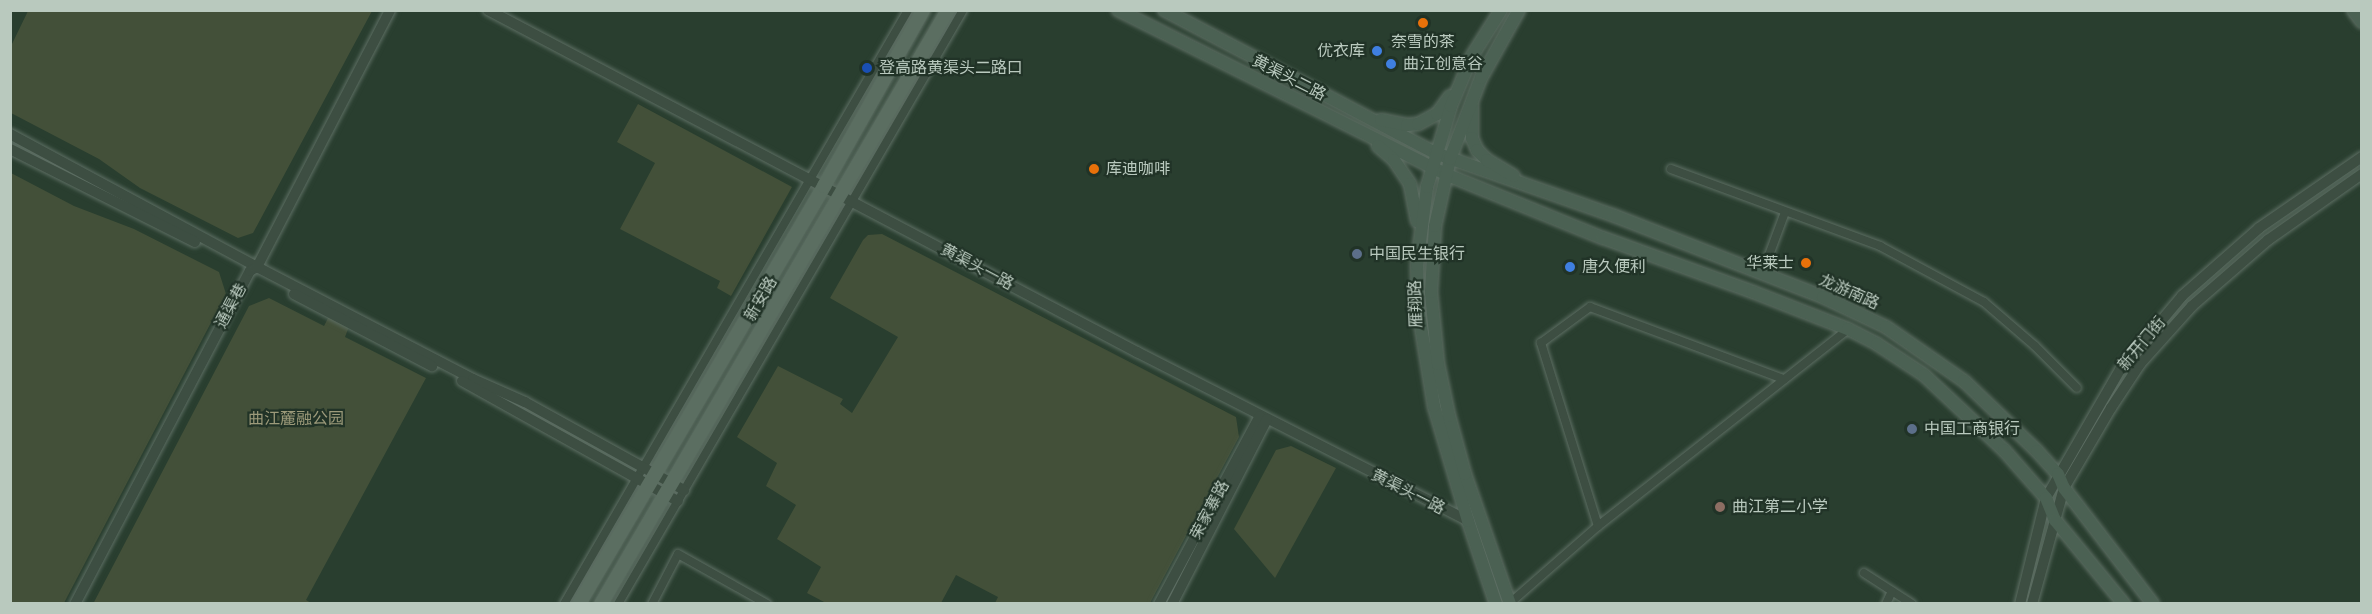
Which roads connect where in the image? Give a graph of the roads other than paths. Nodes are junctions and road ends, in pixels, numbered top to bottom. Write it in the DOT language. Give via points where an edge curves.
graph roads {
  1 [pos="390,10"];
  2 [pos="488,10"];
  3 [pos="908,10"];
  4 [pos="923,10"];
  5 [pos="948,10"];
  6 [pos="963,10"];
  7 [pos="1118,10"];
  8 [pos="1164,10"];
  9 [pos="1501,10"];
  10 [pos="1519,10"];
  11 [pos="2353,10"];
  12 [pos="2361,22"];
  13 [pos="1461,81"];
  14 [pos="1472,98"];
  15 [pos="1365,116"];
  16 [pos="10,134"];
  17 [pos="1363,134"];
  18 [pos="10,149"];
  19 [pos="1435,153"];
  20 [pos="2361,157"];
  21 [pos="1450,159"];
  22 [pos="1431,168"];
  23 [pos="1671,169"];
  24 [pos="1445,174"];
  25 [pos="2361,174"];
  26 [pos="810,179"];
  27 [pos="1528,184"];
  28 [pos="824,186"];
  29 [pos="847,198"];
  30 [pos="1785,212"];
  31 [pos="1420,242"];
  32 [pos="253,269"];
  33 [pos="1762,274"];
  34 [pos="1848,329"];
  35 [pos="1784,379"];
  36 [pos="2077,388"];
  37 [pos="1264,417"];
  38 [pos="2058,474"];
  39 [pos="646,475"];
  40 [pos="2064,488"];
  41 [pos="675,492"];
  42 [pos="2046,498"];
  43 [pos="2055,520"];
  44 [pos="1468,521"];
  45 [pos="1598,526"];
  46 [pos="1864,573"];
  47 [pos="1892,591"];
  48 [pos="75,603"];
  49 [pos="564,603"];
  50 [pos="579,603"];
  51 [pos="601,603"];
  52 [pos="618,603"];
  53 [pos="652,603"];
  54 [pos="767,603"];
  55 [pos="1159,603"];
  56 [pos="1172,603"];
  57 [pos="1496,603"];
  58 [pos="1510,603"];
  59 [pos="1886,603"];
  60 [pos="1912,603"];
  61 [pos="2020,603"];
  62 [pos="2032,603"];
  63 [pos="2124,603"];
  64 [pos="2153,603"];
  1 -- 32 [label="street, 通渠巷"];
  2 -- 26 [label="street, 黄渠头一路"];
  3 -- 26 [label="street"];
  4 -- 28 [label="main road, 新安路"];
  5 -- 29 [label="main road, 新安路"];
  6 -- 29 [label="street"];
  7 -- 17 [label="main road, 黄渠头二路"];
  8 -- 15 [label="main road, 黄渠头二路"];
  9 -- 13 [label="main road, 雁翔路"];
  10 -- 14 [label="main road, 雁翔路"];
  11 -- 12 [label="main road"];
  13 -- 15 [label="main road" via="1437,114 1422,123 1407,125"];
  13 -- 19 [label="main road, 雁翔路"];
  14 -- 21 [label="main road, 雁翔路"];
  14 -- 27 [label="main road" via="1471,132 1477,150 1486,160"];
  15 -- 19 [label="main road, 黄渠头二路"];
  16 -- 32 [label="street"];
  17 -- 22 [label="main road, 黄渠头二路"];
  17 -- 31 [label="main road" via="1394,160 1407,180 1414,197"];
  18 -- 32 [label="street"];
  19 -- 21 [label="main road, 龙游南路"];
  19 -- 22 [label="main road, 雁翔路"];
  20 -- 38 [label="street, 新开门街" via="2259,228 2182,296 2120,370"];
  21 -- 24 [label="main road, 雁翔路"];
  21 -- 27 [label="main road, 龙游南路"];
  22 -- 24 [label="main road, 黄渠头二路"];
  22 -- 31 [label="main road, 雁翔路"];
  23 -- 30 [label="street"];
  24 -- 34 [label="main road, 龙游南路" via="1603,238"];
  24 -- 58 [label="main road, 雁翔路" via="1432,266 1437,355 1465,474"];
  25 -- 40 [label="street, 新开门街" via="2268,240 2192,306 2140,364"];
  26 -- 28 [label="street, 黄渠头一路"];
  26 -- 39 [label="street"];
  27 -- 33 [label="main road, 龙游南路"];
  28 -- 29 [label="street, 黄渠头一路"];
  28 -- 39 [label="main road, 新安路"];
  29 -- 37 [label="street, 黄渠头一路"];
  29 -- 41 [label="main road, 新安路"];
  30 -- 33 [label="street"];
  30 -- 36 [label="street" via="1880,246 1984,302"];
  31 -- 44 [label="main road, 雁翔路" via="1417,283 1425,362"];
  32 -- 39 [label="street" via="525,402"];
  32 -- 48 [label="street, 通渠巷"];
  33 -- 38 [label="main road, 龙游南路" via="1858,312 1915,345 1977,392"];
  34 -- 35 [label="street"];
  34 -- 42 [label="main road, 龙游南路" via="1924,375 2004,450"];
  35 -- 45 [label="street"];
  35 -- 45 [label="street" via="1590,308 1541,343"];
  37 -- 44 [label="street, 黄渠头一路"];
  37 -- 55 [label="street, 荣家寨路"];
  37 -- 56 [label="street, 荣家寨路"];
  38 -- 40 [label="main road, 龙游南路"];
  38 -- 42 [label="street, 新开门街"];
  39 -- 41 [label="street"];
  39 -- 49 [label="street"];
  39 -- 50 [label="main road, 新安路"];
  40 -- 43 [label="street, 新开门街"];
  40 -- 64 [label="main road, 龙游南路"];
  41 -- 51 [label="main road, 新安路"];
  41 -- 52 [label="street"];
  42 -- 43 [label="main road, 龙游南路"];
  42 -- 61 [label="street, 新开门街"];
  43 -- 62 [label="street, 新开门街"];
  43 -- 63 [label="main road, 龙游南路"];
  44 -- 57 [label="main road, 雁翔路"];
  45 -- 58 [label="street"];
  46 -- 47 [label="street"];
  47 -- 59 [label="street"];
  47 -- 60 [label="street"];
  53 -- 54 [label="street" via="678,554"];
}
